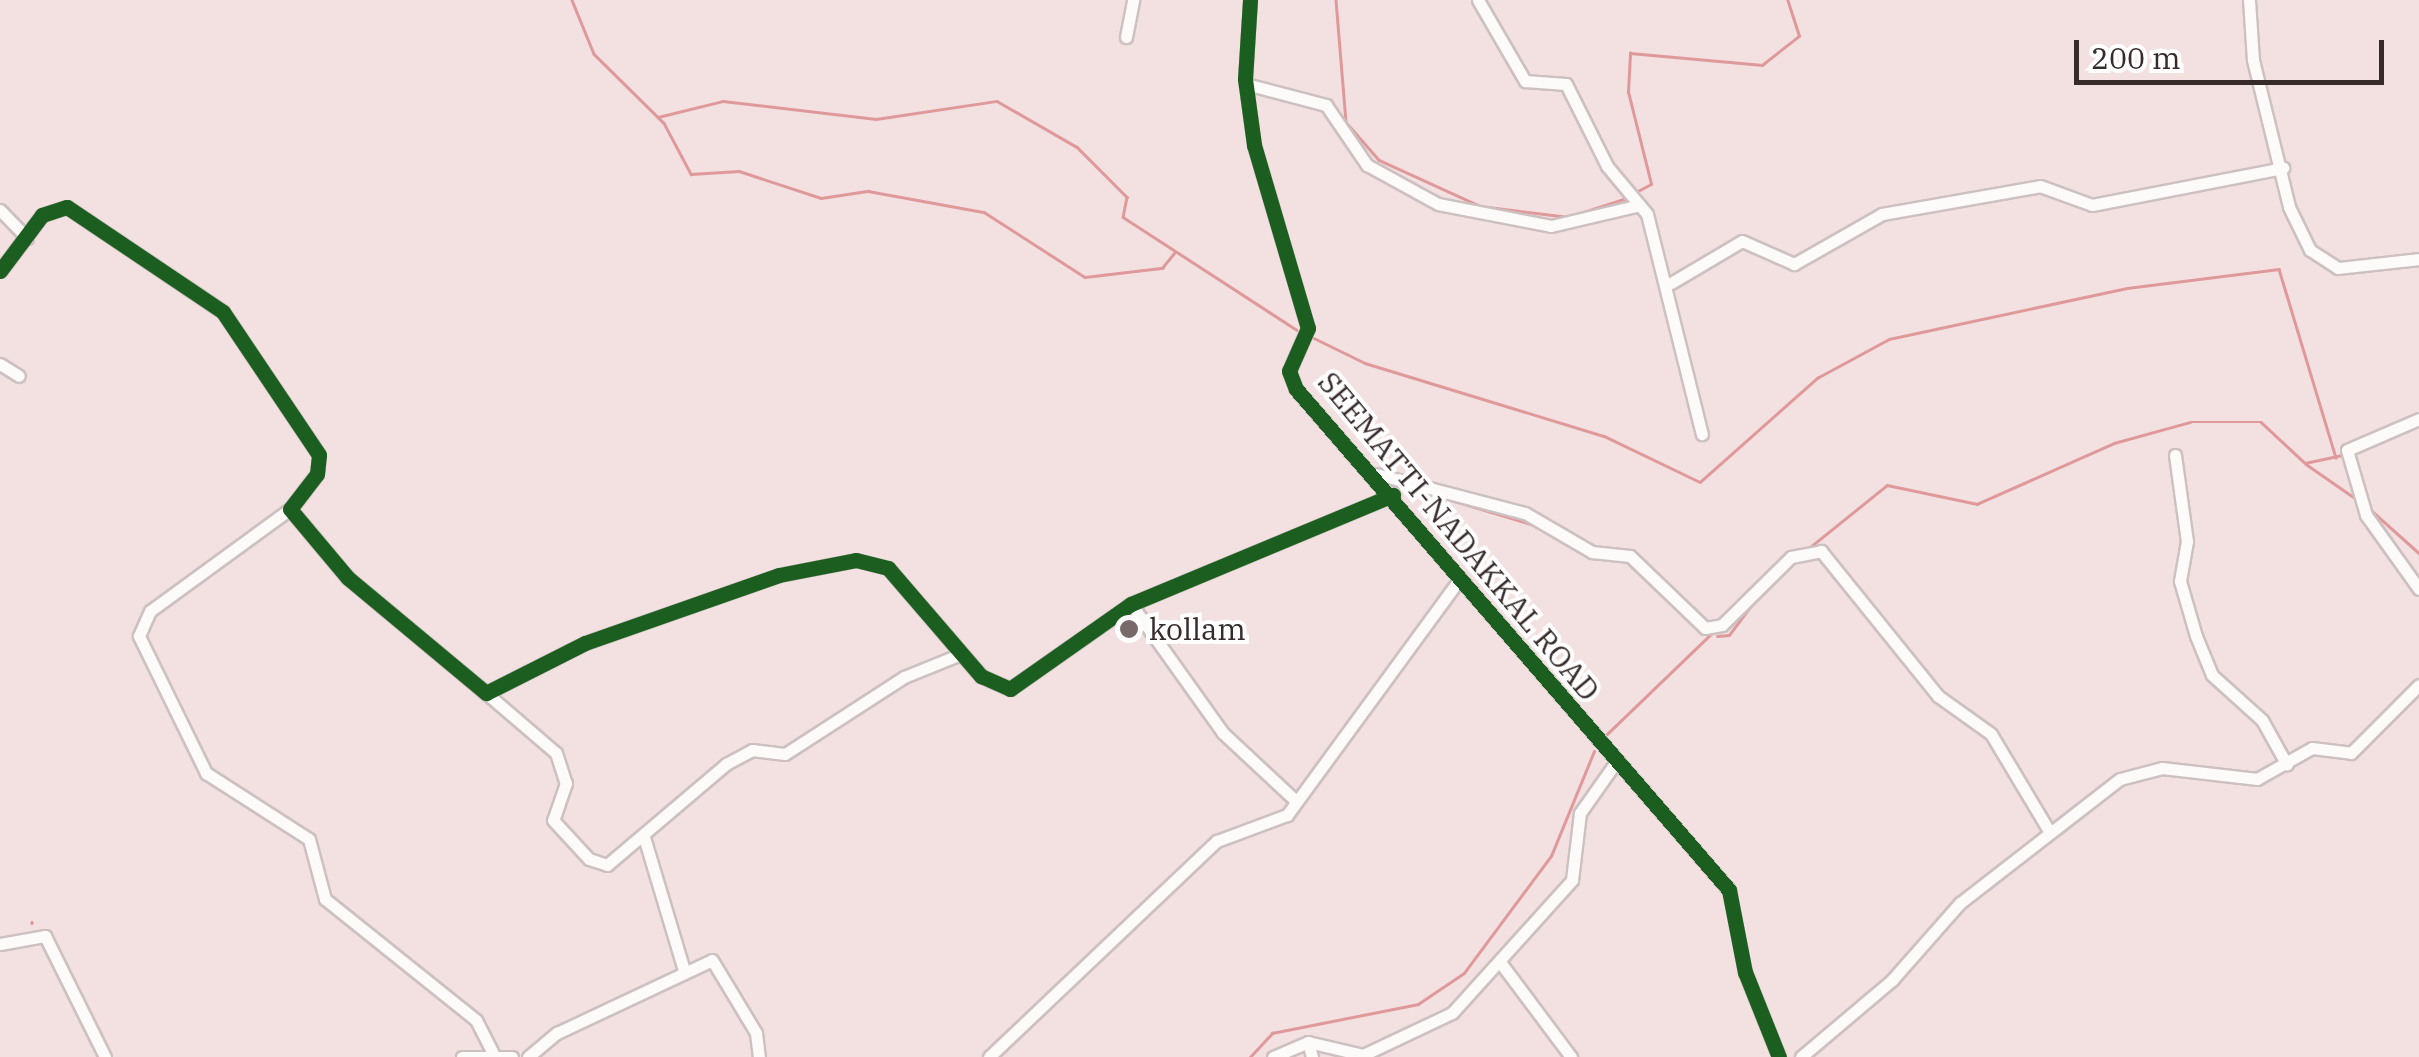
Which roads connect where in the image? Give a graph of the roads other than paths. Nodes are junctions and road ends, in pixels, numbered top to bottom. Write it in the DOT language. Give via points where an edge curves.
graph roads {
  1 [pos="1133,0"];
  2 [pos="1250,0"];
  3 [pos="1478,0"];
  4 [pos="2249,0"];
  5 [pos="1126,37"];
  6 [pos="1246,84"];
  7 [pos="2283,168"];
  8 [pos="1640,205"];
  9 [pos="0,210"];
  10 [pos="28,238"];
  11 [pos="2419,259"];
  12 [pos="0,272"];
  13 [pos="1671,283"];
  14 [pos="0,364"];
  15 [pos="19,376"];
  16 [pos="2419,418"];
  17 [pos="1702,434"];
  18 [pos="2175,455"];
  19 [pos="1376,474"];
  20 [pos="1394,495"];
  21 [pos="290,509"];
  22 [pos="1460,579"];
  23 [pos="2419,588"];
  24 [pos="1131,604"];
  25 [pos="962,654"];
  26 [pos="2419,685"];
  27 [pos="486,693"];
  28 [pos="1616,762"];
  29 [pos="2288,765"];
  30 [pos="1296,801"];
  31 [pos="2049,830"];
  32 [pos="644,837"];
  33 [pos="0,944"];
  34 [pos="1500,962"];
  35 [pos="684,970"];
  36 [pos="1308,1042"];
  37 [pos="492,1052"];
  38 [pos="105,1057"];
  39 [pos="462,1057"];
  40 [pos="512,1057"];
  41 [pos="528,1057"];
  42 [pos="759,1057"];
  43 [pos="989,1057"];
  44 [pos="1273,1057"];
  45 [pos="1312,1057"];
  46 [pos="1571,1057"];
  47 [pos="1778,1057"];
  48 [pos="1801,1057"];
  1 -- 5 [label="street"];
  2 -- 6 [label="street, SEEMATTI-NADAKKAL ROAD"];
  3 -- 8 [label="street" via="1524,81 1566,84 1607,166"];
  4 -- 7 [label="street" via="2253,60"];
  6 -- 8 [label="street" via="1326,105 1367,166 1438,204 1551,226"];
  6 -- 19 [label="street, SEEMATTI-NADAKKAL ROAD" via="1308,328 1289,371"];
  7 -- 11 [label="street" via="2310,250 2338,268"];
  7 -- 13 [label="street" via="2092,205 2040,186 1882,214 1794,264 1742,241"];
  8 -- 13 [label="street"];
  9 -- 10 [label="street"];
  10 -- 12 [label="street"];
  10 -- 21 [label="street" via="42,216 66,207 141,249 233,322 319,454 317,474"];
  13 -- 17 [label="street"];
  14 -- 15 [label="street"];
  16 -- 23 [label="street" via="2347,450 2366,515"];
  18 -- 29 [label="street" via="2187,541 2180,581 2196,636 2212,675 2262,720"];
  19 -- 20 [label="street, SEEMATTI-NADAKKAL ROAD"];
  19 -- 31 [label="street" via="1512,508 1592,552 1630,556 1705,628 1722,625 1791,557 1821,552 1938,696 1991,734"];
  20 -- 22 [label="street, SEEMATTI-NADAKKAL ROAD"];
  20 -- 24 [label="street"];
  21 -- 27 [label="street" via="348,578"];
  21 -- 37 [label="street" via="150,611 138,636 206,773 309,839 325,899 476,1020"];
  22 -- 28 [label="street, SEEMATTI-NADAKKAL ROAD"];
  22 -- 30 [label="street"];
  24 -- 25 [label="street" via="1010,689"];
  24 -- 30 [label="street" via="1223,733"];
  25 -- 27 [label="street" via="888,568 856,560 780,575 585,643"];
  25 -- 32 [label="street" via="904,677 785,754 752,750 726,764"];
  26 -- 29 [label="street" via="2351,754 2312,748"];
  27 -- 32 [label="street" via="556,753 566,783 553,820 589,860 607,865"];
  28 -- 34 [label="street" via="1580,813 1572,880"];
  28 -- 47 [label="street, SEEMATTI-NADAKKAL ROAD" via="1728,890 1745,972"];
  29 -- 31 [label="street" via="2235,780 2139,770"];
  30 -- 43 [label="street" via="1276,824 1218,841"];
  31 -- 48 [label="street"];
  32 -- 35 [label="street"];
  33 -- 38 [label="street" via="45,936"];
  34 -- 36 [label="street" via="1452,1013 1363,1055"];
  34 -- 46 [label="street"];
  35 -- 41 [label="street"];
  35 -- 42 [label="street" via="718,964"];
  36 -- 44 [label="street"];
  36 -- 45 [label="street"];
  37 -- 39 [label="street"];
  37 -- 40 [label="street"];
}
